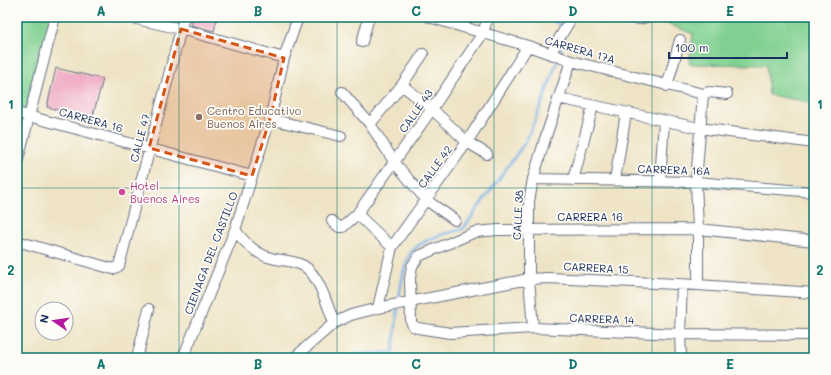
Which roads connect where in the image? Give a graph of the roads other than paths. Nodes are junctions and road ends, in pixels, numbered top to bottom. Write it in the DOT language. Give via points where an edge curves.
graph roads {
  1 [pos="55,17"];
  2 [pos="128,17"];
  3 [pos="184,17"];
  4 [pos="298,17"];
  5 [pos="369,17"];
  6 [pos="429,17"];
  7 [pos="488,17"];
  8 [pos="572,17"];
  9 [pos="646,17"];
  10 [pos="627,18"];
  11 [pos="181,30"];
  12 [pos="483,33"];
  13 [pos="680,40"];
  14 [pos="362,42"];
  15 [pos="528,46"];
  16 [pos="423,54"];
  17 [pos="560,57"];
  18 [pos="284,58"];
  19 [pos="402,85"];
  20 [pos="667,86"];
  21 [pos="342,92"];
  22 [pos="703,94"];
  23 [pos="727,94"];
  24 [pos="558,98"];
  25 [pos="593,106"];
  26 [pos="432,109"];
  27 [pos="17,112"];
  28 [pos="626,113"];
  29 [pos="31,116"];
  30 [pos="270,119"];
  31 [pos="664,121"];
  32 [pos="370,124"];
  33 [pos="699,128"];
  34 [pos="341,136"];
  35 [pos="467,142"];
  36 [pos="814,143"];
  37 [pos="149,148"];
  38 [pos="487,154"];
  39 [pos="17,163"];
  40 [pos="394,163"];
  41 [pos="252,176"];
  42 [pos="533,179"];
  43 [pos="573,180"];
  44 [pos="615,180"];
  45 [pos="660,181"];
  46 [pos="696,182"];
  47 [pos="814,192"];
  48 [pos="426,200"];
  49 [pos="357,214"];
  50 [pos="455,220"];
  51 [pos="332,221"];
  52 [pos="529,229"];
  53 [pos="698,229"];
  54 [pos="235,230"];
  55 [pos="17,241"];
  56 [pos="814,241"];
  57 [pos="392,247"];
  58 [pos="529,279"];
  59 [pos="682,284"];
  60 [pos="698,285"];
  61 [pos="814,293"];
  62 [pos="406,303"];
  63 [pos="383,307"];
  64 [pos="149,309"];
  65 [pos="334,323"];
  66 [pos="532,328"];
  67 [pos="680,334"];
  68 [pos="814,336"];
  69 [pos="137,358"];
  70 [pos="183,358"];
  71 [pos="294,358"];
  72 [pos="682,358"];
  1 -- 29 [label="street"];
  2 -- 11 [label="street"];
  3 -- 11 [label="street, CALLE 47"];
  4 -- 18 [label="street, CIENAGA DEL CASTILLO"];
  5 -- 14 [label="street"];
  6 -- 12 [label="street, CARRERA 17A"];
  7 -- 12 [label="street, CALLE 43"];
  8 -- 17 [label="street, CALLE 38"];
  9 -- 10 [label="street"];
  11 -- 18 [label="street"];
  11 -- 37 [label="street, CALLE 47"];
  12 -- 15 [label="street, CARRERA 17A"];
  12 -- 26 [label="street, CALLE 43"];
  13 -- 20 [label="street"];
  15 -- 17 [label="street, CARRERA 17A"];
  15 -- 35 [label="street, CALLE 42"];
  16 -- 19 [label="street"];
  17 -- 20 [label="street, CARRERA 17A"];
  17 -- 24 [label="street, CALLE 38"];
  18 -- 30 [label="street, CIENAGA DEL CASTILLO"];
  19 -- 26 [label="street"];
  19 -- 32 [label="street"];
  20 -- 22 [label="street, CARRERA 17A"];
  21 -- 32 [label="street"];
  22 -- 23 [label="street, CARRERA 17A"];
  22 -- 33 [label="street"];
  24 -- 25 [label="street"];
  24 -- 42 [label="street, CALLE 38"];
  25 -- 28 [label="street"];
  25 -- 43 [label="street"];
  26 -- 35 [label="street"];
  26 -- 40 [label="street, CALLE 43"];
  27 -- 29 [label="street, CARRERA 16"];
  28 -- 31 [label="street"];
  28 -- 44 [label="street"];
  29 -- 37 [label="street, CARRERA 16"];
  29 -- 39 [label="street"];
  30 -- 34 [label="street"];
  30 -- 41 [label="street, CIENAGA DEL CASTILLO"];
  31 -- 33 [label="street"];
  31 -- 45 [label="street"];
  32 -- 40 [label="street"];
  33 -- 36 [label="street"];
  33 -- 46 [label="street"];
  35 -- 38 [label="street"];
  35 -- 48 [label="street, CALLE 42"];
  37 -- 41 [label="street, CARRERA 16"];
  37 -- 55 [label="street, CALLE 47" via="119,266 113,269"];
  40 -- 48 [label="street"];
  40 -- 49 [label="street, CALLE 43"];
  41 -- 54 [label="street, CIENAGA DEL CASTILLO"];
  42 -- 43 [label="street, CARRERA 16A"];
  42 -- 52 [label="street, CALLE 38" via="529,202"];
  43 -- 44 [label="street, CARRERA 16A"];
  44 -- 45 [label="street, CARRERA 16A"];
  45 -- 46 [label="street, CARRERA 16A"];
  46 -- 47 [label="street, CARRERA 16A"];
  46 -- 53 [label="street"];
  48 -- 50 [label="street"];
  48 -- 57 [label="street, CALLE 42"];
  49 -- 51 [label="street, CALLE 43" via="343,227"];
  49 -- 57 [label="street"];
  52 -- 53 [label="street, CARRERA 16"];
  52 -- 58 [label="street, CALLE 38"];
  52 -- 62 [label="street, CARRERA 16" via="475,232 419,256 412,266"];
  53 -- 56 [label="street, CARRERA 16"];
  53 -- 60 [label="street"];
  54 -- 65 [label="street" via="246,243 261,254 305,267 320,289"];
  54 -- 70 [label="street, CIENAGA DEL CASTILLO"];
  57 -- 63 [label="street, CALLE 42"];
  58 -- 59 [label="street, CARRERA 15"];
  58 -- 62 [label="street, CARRERA 15"];
  58 -- 66 [label="street, CALLE 38"];
  59 -- 60 [label="street, CARRERA 15"];
  59 -- 67 [label="street"];
  60 -- 61 [label="street, CARRERA 15"];
  62 -- 63 [label="street, CARRERA 15"];
  62 -- 66 [label="street, CARRERA 14" via="411,322 418,328 450,333"];
  63 -- 65 [label="street" via="351,315"];
  64 -- 69 [label="street"];
  65 -- 71 [label="street"];
  66 -- 67 [label="street, CARRERA 14"];
  67 -- 68 [label="street, CARRERA 14"];
  67 -- 72 [label="street"];
}
